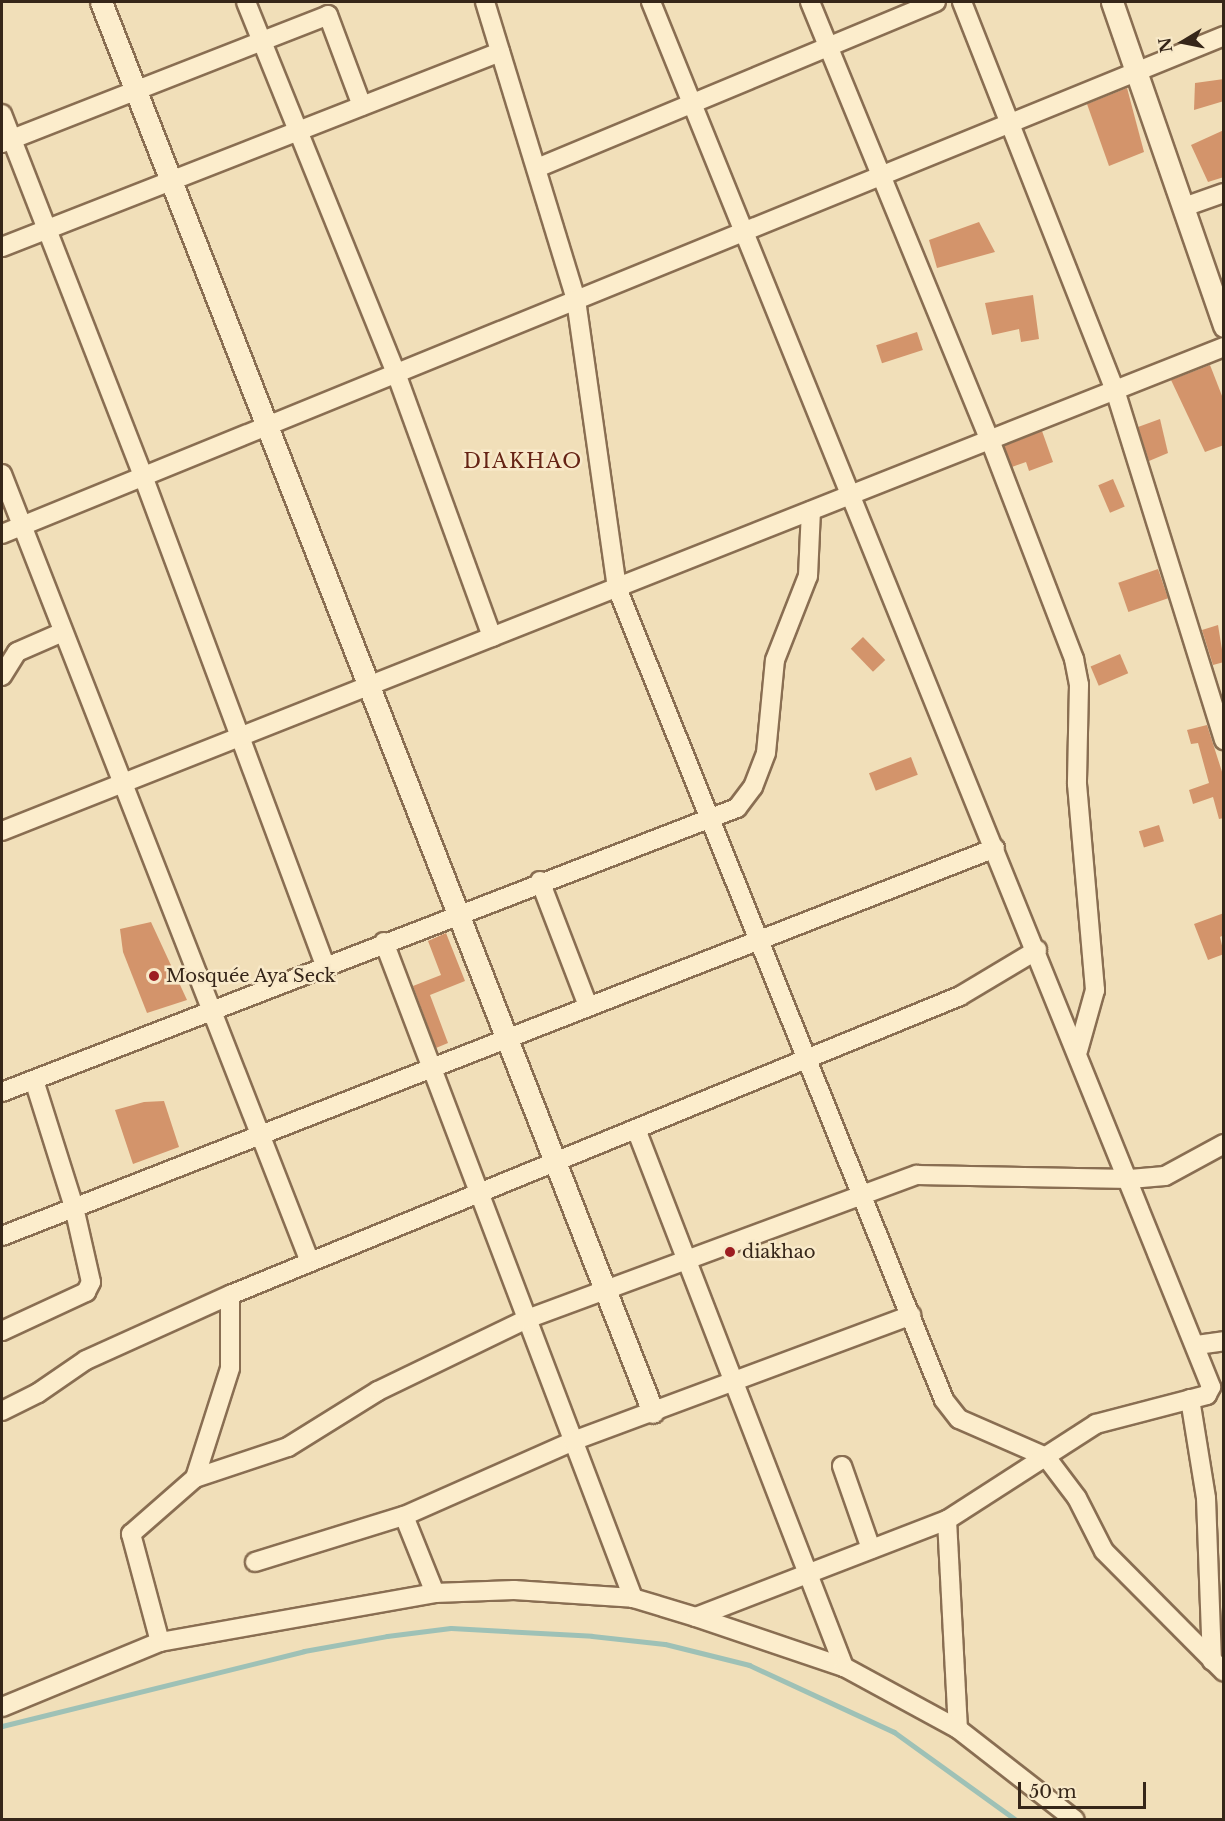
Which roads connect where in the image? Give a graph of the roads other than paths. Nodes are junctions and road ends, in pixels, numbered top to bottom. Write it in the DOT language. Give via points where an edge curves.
graph roads {
  1 [pos="101,2"];
  2 [pos="246,2"];
  3 [pos="485,2"];
  4 [pos="651,2"];
  5 [pos="810,2"];
  6 [pos="936,2"];
  7 [pos="962,2"];
  8 [pos="1112,2"];
  9 [pos="326,8"];
  10 [pos="1224,36"];
  11 [pos="263,41"];
  12 [pos="827,47"];
  13 [pos="500,52"];
  14 [pos="1136,71"];
  15 [pos="136,91"];
  16 [pos="693,103"];
  17 [pos="362,106"];
  18 [pos="2,114"];
  19 [pos="1011,122"];
  20 [pos="300,131"];
  21 [pos="6,141"];
  22 [pos="537,168"];
  23 [pos="880,175"];
  24 [pos="172,181"];
  25 [pos="1224,193"];
  26 [pos="1184,207"];
  27 [pos="48,230"];
  28 [pos="744,231"];
  29 [pos="2,248"];
  30 [pos="576,300"];
  31 [pos="1224,326"];
  32 [pos="1224,347"];
  33 [pos="396,373"];
  34 [pos="1115,390"];
  35 [pos="267,425"];
  36 [pos="990,440"];
  37 [pos="2,474"];
  38 [pos="143,476"];
  39 [pos="851,495"];
  40 [pos="811,511"];
  41 [pos="22,525"];
  42 [pos="2,534"];
  43 [pos="617,588"];
  44 [pos="63,632"];
  45 [pos="492,637"];
  46 [pos="2,676"];
  47 [pos="369,686"];
  48 [pos="1223,733"];
  49 [pos="241,736"];
  50 [pos="123,783"];
  51 [pos="711,819"];
  52 [pos="2,831"];
  53 [pos="995,848"];
  54 [pos="540,881"];
  55 [pos="458,914"];
  56 [pos="759,940"];
  57 [pos="384,942"];
  58 [pos="1037,950"];
  59 [pos="325,964"];
  60 [pos="588,1006"];
  61 [pos="211,1008"];
  62 [pos="507,1038"];
  63 [pos="1078,1051"];
  64 [pos="807,1059"];
  65 [pos="431,1068"];
  66 [pos="34,1080"];
  67 [pos="2,1092"];
  68 [pos="636,1129"];
  69 [pos="260,1135"];
  70 [pos="1224,1144"];
  71 [pos="555,1162"];
  72 [pos="1130,1179"];
  73 [pos="479,1193"];
  74 [pos="862,1196"];
  75 [pos="74,1208"];
  76 [pos="2,1236"];
  77 [pos="310,1262"];
  78 [pos="687,1262"];
  79 [pos="607,1293"];
  80 [pos="230,1295"];
  81 [pos="911,1315"];
  82 [pos="527,1319"];
  83 [pos="2,1332"];
  84 [pos="1224,1341"];
  85 [pos="1197,1345"];
  86 [pos="733,1381"];
  87 [pos="1190,1399"];
  88 [pos="2,1411"];
  89 [pos="653,1412"];
  90 [pos="573,1441"];
  91 [pos="1046,1457"];
  92 [pos="842,1466"];
  93 [pos="195,1478"];
  94 [pos="404,1516"];
  95 [pos="947,1520"];
  96 [pos="871,1549"];
  97 [pos="255,1563"];
  98 [pos="807,1573"];
  99 [pos="435,1593"];
  100 [pos="633,1598"];
  101 [pos="696,1617"];
  102 [pos="160,1642"];
  103 [pos="844,1666"];
  104 [pos="1218,1667"];
  105 [pos="2,1707"];
  106 [pos="958,1729"];
  107 [pos="1076,1820"];
  1 -- 15 [label="street"];
  2 -- 11 [label="street"];
  3 -- 13 [label="street"];
  4 -- 16 [label="street"];
  5 -- 12 [label="street"];
  6 -- 12 [label="street"];
  7 -- 19 [label="street"];
  8 -- 14 [label="street"];
  9 -- 11 [label="street"];
  9 -- 17 [label="street"];
  10 -- 14 [label="street"];
  11 -- 15 [label="street"];
  11 -- 20 [label="street"];
  12 -- 16 [label="street"];
  12 -- 23 [label="street"];
  13 -- 17 [label="street"];
  13 -- 22 [label="street"];
  14 -- 19 [label="street"];
  14 -- 26 [label="street"];
  15 -- 21 [label="street"];
  15 -- 24 [label="street"];
  16 -- 22 [label="street"];
  16 -- 28 [label="street"];
  17 -- 20 [label="street"];
  18 -- 21 [label="street"];
  19 -- 23 [label="street"];
  19 -- 34 [label="street"];
  20 -- 24 [label="street"];
  20 -- 33 [label="street"];
  21 -- 27 [label="street"];
  22 -- 30 [label="street"];
  23 -- 28 [label="street"];
  23 -- 36 [label="street"];
  24 -- 27 [label="street"];
  24 -- 35 [label="street"];
  25 -- 26 [label="street"];
  26 -- 31 [label="street"];
  27 -- 29 [label="street"];
  27 -- 38 [label="street"];
  28 -- 30 [label="street"];
  28 -- 39 [label="street"];
  30 -- 33 [label="street"];
  30 -- 43 [label="street"];
  32 -- 34 [label="street"];
  33 -- 35 [label="street"];
  33 -- 45 [label="street"];
  34 -- 36 [label="street"];
  34 -- 48 [label="street"];
  35 -- 38 [label="street"];
  35 -- 47 [label="street"];
  36 -- 39 [label="street"];
  36 -- 63 [label="street" via="1066,634 1079,685 1077,784 1095,990"];
  37 -- 41 [label="street"];
  38 -- 41 [label="street"];
  38 -- 49 [label="street"];
  39 -- 40 [label="street"];
  39 -- 53 [label="street"];
  40 -- 43 [label="street"];
  40 -- 51 [label="street" via="808,576 775,660 766,753 753,787 737,807"];
  41 -- 42 [label="street"];
  41 -- 44 [label="street"];
  43 -- 45 [label="street"];
  43 -- 51 [label="street"];
  44 -- 46 [label="street" via="17,652"];
  44 -- 50 [label="street"];
  45 -- 47 [label="street"];
  47 -- 49 [label="street"];
  47 -- 55 [label="street"];
  49 -- 50 [label="street"];
  49 -- 59 [label="street"];
  50 -- 52 [label="street"];
  50 -- 61 [label="street"];
  51 -- 54 [label="street"];
  51 -- 56 [label="street"];
  53 -- 56 [label="street"];
  53 -- 58 [label="street"];
  54 -- 55 [label="street"];
  54 -- 60 [label="street"];
  55 -- 57 [label="street"];
  55 -- 62 [label="street"];
  56 -- 60 [label="street"];
  56 -- 64 [label="street"];
  57 -- 59 [label="street"];
  57 -- 65 [label="street"];
  58 -- 63 [label="street"];
  58 -- 64 [label="street" via="960,996"];
  59 -- 61 [label="street"];
  60 -- 62 [label="street"];
  61 -- 66 [label="street"];
  61 -- 69 [label="street"];
  62 -- 65 [label="street"];
  62 -- 71 [label="street"];
  63 -- 72 [label="street"];
  64 -- 68 [label="street"];
  64 -- 74 [label="street"];
  65 -- 69 [label="street"];
  65 -- 73 [label="street"];
  66 -- 67 [label="street"];
  66 -- 75 [label="street"];
  68 -- 71 [label="street"];
  68 -- 78 [label="street"];
  69 -- 75 [label="street"];
  69 -- 77 [label="street"];
  70 -- 72 [label="street" via="1165,1176"];
  71 -- 73 [label="street"];
  71 -- 79 [label="street"];
  72 -- 74 [label="street" via="987,1178 933,1173 917,1175"];
  72 -- 85 [label="street"];
  73 -- 77 [label="street"];
  73 -- 82 [label="street"];
  74 -- 78 [label="street"];
  74 -- 81 [label="street"];
  75 -- 76 [label="street"];
  75 -- 83 [label="street" via="90,1269 91,1282 86,1292"];
  77 -- 80 [label="street"];
  78 -- 79 [label="street"];
  78 -- 86 [label="street"];
  79 -- 82 [label="street"];
  79 -- 89 [label="street"];
  80 -- 88 [label="street" via="86,1360 38,1393"];
  80 -- 93 [label="street" via="230,1368"];
  81 -- 86 [label="street"];
  81 -- 91 [label="street" via="944,1400 959,1419"];
  82 -- 90 [label="street"];
  82 -- 93 [label="street" via="378,1391 288,1447"];
  84 -- 85 [label="street"];
  85 -- 87 [label="street" via="1211,1392"];
  86 -- 89 [label="street"];
  86 -- 98 [label="street"];
  87 -- 91 [label="street" via="1096,1424"];
  87 -- 104 [label="street" via="1206,1498"];
  89 -- 90 [label="street"];
  90 -- 94 [label="street"];
  90 -- 100 [label="street"];
  91 -- 95 [label="street"];
  91 -- 104 [label="street" via="1077,1498 1104,1551"];
  92 -- 96 [label="street"];
  93 -- 102 [label="street" via="132,1534"];
  94 -- 97 [label="street"];
  94 -- 99 [label="street"];
  95 -- 96 [label="street"];
  95 -- 106 [label="street"];
  96 -- 98 [label="street"];
  98 -- 101 [label="street"];
  98 -- 103 [label="street"];
  99 -- 100 [label="street" via="514,1590"];
  99 -- 102 [label="street"];
  100 -- 101 [label="street"];
  101 -- 103 [label="street"];
  102 -- 105 [label="street"];
  103 -- 106 [label="street"];
  106 -- 107 [label="street"];
}
